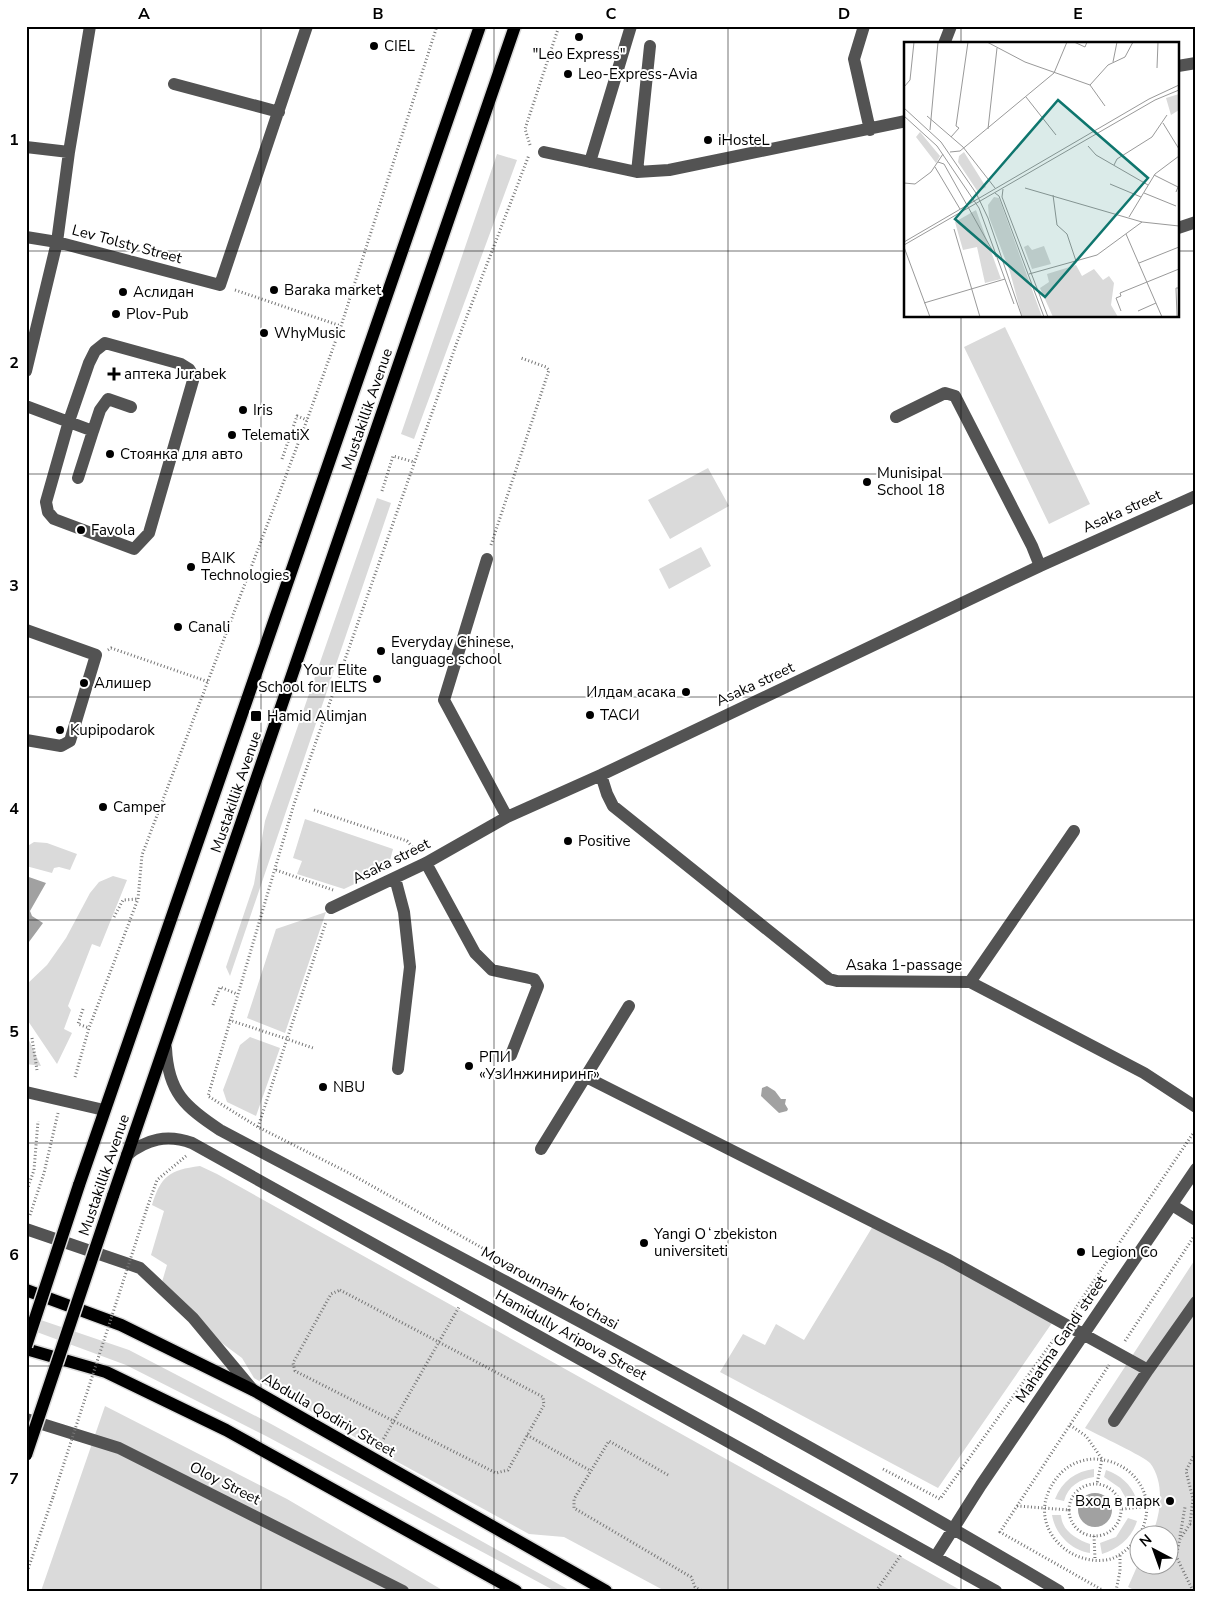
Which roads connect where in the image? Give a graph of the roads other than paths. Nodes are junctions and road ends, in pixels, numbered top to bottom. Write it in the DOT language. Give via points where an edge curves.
graph roads {
  1 [pos="90,26"];
  2 [pos="307,26"];
  3 [pos="480,26"];
  4 [pos="515,26"];
  5 [pos="631,26"];
  6 [pos="864,26"];
  7 [pos="951,26"];
  8 [pos="945,42"];
  9 [pos="650,46"];
  10 [pos="1196,63"];
  11 [pos="1180,66"];
  12 [pos="174,84"];
  13 [pos="279,112"];
  14 [pos="904,122"];
  15 [pos="870,130"];
  16 [pos="26,147"];
  17 [pos="69,152"];
  18 [pos="544,152"];
  19 [pos="590,162"];
  20 [pos="636,172"];
  21 [pos="1196,222"];
  22 [pos="1180,227"];
  23 [pos="26,237"];
  24 [pos="57,242"];
  25 [pos="26,371"];
  26 [pos="26,406"];
  27 [pos="131,407"];
  28 [pos="896,417"];
  29 [pos="69,421"];
  30 [pos="93,431"];
  31 [pos="78,478"];
  32 [pos="1196,496"];
  33 [pos="486,559"];
  34 [pos="1040,566"];
  35 [pos="26,630"];
  36 [pos="26,740"];
  37 [pos="602,775"];
  38 [pos="507,817"];
  39 [pos="1074,831"];
  40 [pos="426,863"];
  41 [pos="395,878"];
  42 [pos="331,908"];
  43 [pos="970,982"];
  44 [pos="629,1006"];
  45 [pos="166,1048"];
  46 [pos="511,1055"];
  47 [pos="398,1069"];
  48 [pos="586,1077"];
  49 [pos="26,1092"];
  50 [pos="1196,1107"];
  51 [pos="104,1110"];
  52 [pos="541,1149"];
  53 [pos="127,1155"];
  54 [pos="1196,1169"];
  55 [pos="1172,1205"];
  56 [pos="1196,1220"];
  57 [pos="28,1223"];
  58 [pos="26,1290"];
  59 [pos="1196,1302"];
  60 [pos="1084,1333"];
  61 [pos="26,1347"];
  62 [pos="1148,1370"];
  63 [pos="253,1390"];
  64 [pos="26,1418"];
  65 [pos="1114,1421"];
  66 [pos="26,1454"];
  67 [pos="953,1528"];
  68 [pos="936,1556"];
  69 [pos="403,1591"];
  70 [pos="516,1591"];
  71 [pos="606,1591"];
  72 [pos="996,1591"];
  73 [pos="1058,1591"];
  1 -- 17 [label="street"];
  2 -- 13 [label="street"];
  3 -- 51 [label="main road, Mustakillik Avenue"];
  4 -- 45 [label="main road, Mustakillik Avenue"];
  5 -- 19 [label="street"];
  6 -- 15 [label="street" via="854,60"];
  7 -- 8 [label="street"];
  9 -- 20 [label="street"];
  10 -- 11 [label="street"];
  12 -- 13 [label="street"];
  13 -- 24 [label="street, Lev Tolsty Street" via="220,285"];
  14 -- 15 [label="street"];
  15 -- 20 [label="street" via="669,170"];
  16 -- 17 [label="street"];
  17 -- 24 [label="street"];
  18 -- 19 [label="street"];
  19 -- 20 [label="street"];
  21 -- 22 [label="street"];
  23 -- 24 [label="street, Lev Tolsty Street"];
  24 -- 25 [label="street"];
  26 -- 29 [label="street"];
  27 -- 30 [label="street" via="106,401"];
  28 -- 34 [label="street" via="946,394 954,396"];
  29 -- 29 [label="street" via="89,363 95,351 105,343 181,364 194,377 149,533 134,549 54,519 48,512 46,502"];
  29 -- 30 [label="street"];
  30 -- 31 [label="street"];
  32 -- 34 [label="street, Asaka street"];
  33 -- 38 [label="street" via="444,700"];
  34 -- 37 [label="street, Asaka street"];
  35 -- 36 [label="street" via="96,655 70,741 61,746"];
  37 -- 38 [label="street, Asaka street"];
  37 -- 43 [label="street, Asaka 1-passage" via="614,806 829,979"];
  38 -- 40 [label="street, Asaka street"];
  39 -- 43 [label="street"];
  40 -- 41 [label="street, Asaka street"];
  40 -- 46 [label="street" via="475,953 492,970 534,979 538,986"];
  41 -- 42 [label="street, Asaka street"];
  41 -- 47 [label="street" via="404,912 410,966"];
  43 -- 50 [label="street, Asaka 1-passage" via="1144,1073"];
  44 -- 48 [label="street"];
  45 -- 53 [label="main road, Mustakillik Avenue"];
  45 -- 67 [label="street, Movarounnahr ko'chasi" via="167,1068 180,1096 193,1112 220,1130 445,1249"];
  48 -- 52 [label="street"];
  48 -- 60 [label="street" via="938,1254"];
  49 -- 51 [label="street"];
  51 -- 61 [label="main road, Mustakillik Avenue, bridge"];
  53 -- 66 [label="main road, Mustakillik Avenue, bridge"];
  53 -- 68 [label="street, Hamidully Aripova Street" via="160,1138 192,1142"];
  54 -- 55 [label="street, Mahatma Gandi street"];
  55 -- 56 [label="street"];
  55 -- 60 [label="street, Mahatma Gandi street"];
  57 -- 63 [label="street" via="140,1268 193,1318"];
  58 -- 63 [label="main road, Abdulla Qodiriy Street" via="121,1325"];
  59 -- 62 [label="street"];
  60 -- 62 [label="street"];
  60 -- 67 [label="street, Mahatma Gandi street"];
  61 -- 70 [label="main road" via="106,1372 226,1430"];
  62 -- 65 [label="street"];
  63 -- 71 [label="main road, Abdulla Qodiriy Street"];
  64 -- 69 [label="street, Oloy Street" via="118,1448"];
  67 -- 68 [label="street, Mahatma Gandi street"];
  67 -- 73 [label="street"];
  68 -- 72 [label="street, Hamidully Aripova Street"];
}
